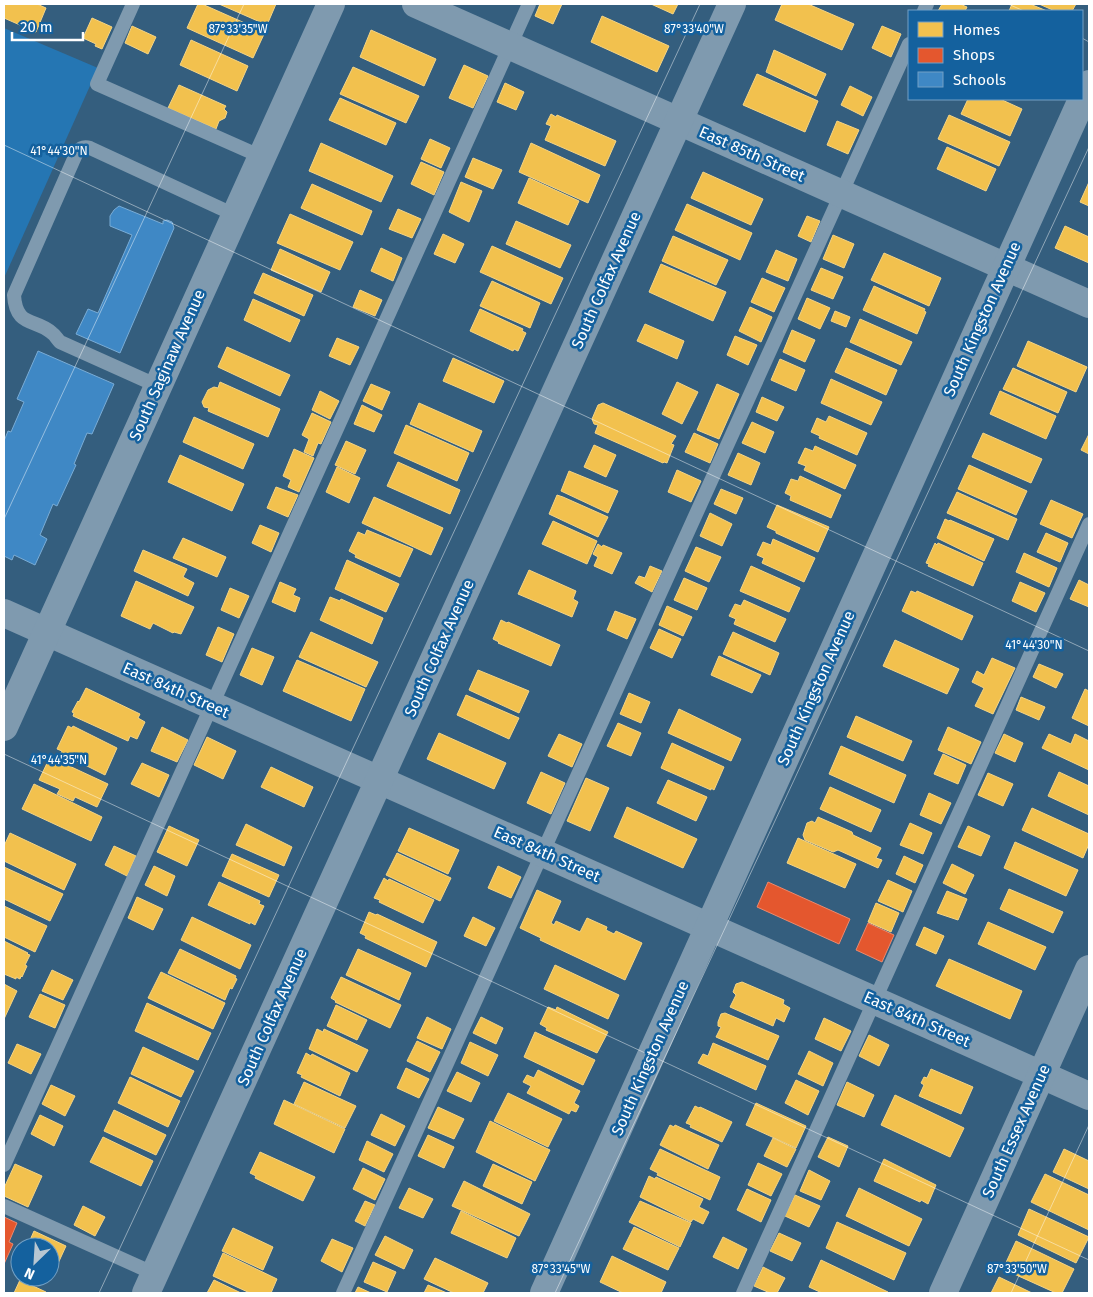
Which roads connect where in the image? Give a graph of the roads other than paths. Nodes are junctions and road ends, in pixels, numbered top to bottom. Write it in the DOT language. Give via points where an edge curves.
graph roads {
  1 [pos="133,4"];
  2 [pos="331,4"];
  3 [pos="416,4"];
  4 [pos="529,4"];
  5 [pos="732,4"];
  6 [pos="510,46"];
  7 [pos="908,46"];
  8 [pos="1089,84"];
  9 [pos="1083,97"];
  10 [pos="1082,100"];
  11 [pos="679,120"];
  12 [pos="262,157"];
  13 [pos="842,194"];
  14 [pos="235,215"];
  15 [pos="1006,267"];
  16 [pos="1089,304"];
  17 [pos="158,386"];
  18 [pos="1089,524"];
  19 [pos="4,613"];
  20 [pos="47,632"];
  21 [pos="211,706"];
  22 [pos="4,727"];
  23 [pos="379,780"];
  24 [pos="543,853"];
  25 [pos="708,926"];
  26 [pos="1089,969"];
  27 [pos="874,1000"];
  28 [pos="1042,1075"];
  29 [pos="1089,1096"];
  30 [pos="4,1165"];
  31 [pos="4,1206"];
  32 [pos="151,1284"];
  33 [pos="343,1293"];
  34 [pos="544,1293"];
  35 [pos="743,1293"];
  36 [pos="943,1293"];
  1 -- 12 [label="lane" via="98,84"];
  2 -- 12 [label="street, South Saginaw Avenue"];
  3 -- 6 [label="street, East 85th Street"];
  4 -- 6 [label="lane"];
  5 -- 11 [label="street, South Colfax Avenue"];
  6 -- 11 [label="street, East 85th Street"];
  6 -- 21 [label="lane"];
  7 -- 13 [label="lane"];
  8 -- 9 [label="street, South Kingston Avenue"];
  10 -- 15 [label="street, South Kingston Avenue"];
  11 -- 13 [label="street, East 85th Street"];
  11 -- 23 [label="street, South Colfax Avenue"];
  12 -- 14 [label="street, South Saginaw Avenue"];
  13 -- 15 [label="street, East 85th Street"];
  13 -- 24 [label="lane"];
  14 -- 17 [label="street, South Saginaw Avenue"];
  14 -- 17 [label="lane" via="90,148 81,148 77,152 14,295 15,305 27,320 51,331 60,342"];
  15 -- 16 [label="street, East 85th Street"];
  15 -- 25 [label="street, South Kingston Avenue"];
  17 -- 20 [label="street, South Saginaw Avenue"];
  18 -- 27 [label="lane"];
  19 -- 20 [label="street, East 84th Street"];
  20 -- 21 [label="street, East 84th Street"];
  20 -- 22 [label="street, South Saginaw Avenue"];
  21 -- 23 [label="street, East 84th Street"];
  21 -- 30 [label="lane"];
  23 -- 24 [label="street, East 84th Street"];
  23 -- 32 [label="street, South Colfax Avenue"];
  24 -- 25 [label="street, East 84th Street"];
  24 -- 33 [label="lane"];
  25 -- 27 [label="street, East 84th Street"];
  25 -- 34 [label="street, South Kingston Avenue"];
  26 -- 28 [label="street, South Essex Avenue"];
  27 -- 28 [label="street, East 84th Street"];
  27 -- 35 [label="lane"];
  28 -- 29 [label="street, East 84th Street"];
  28 -- 36 [label="street, South Essex Avenue"];
  31 -- 32 [label="lane"];
}
